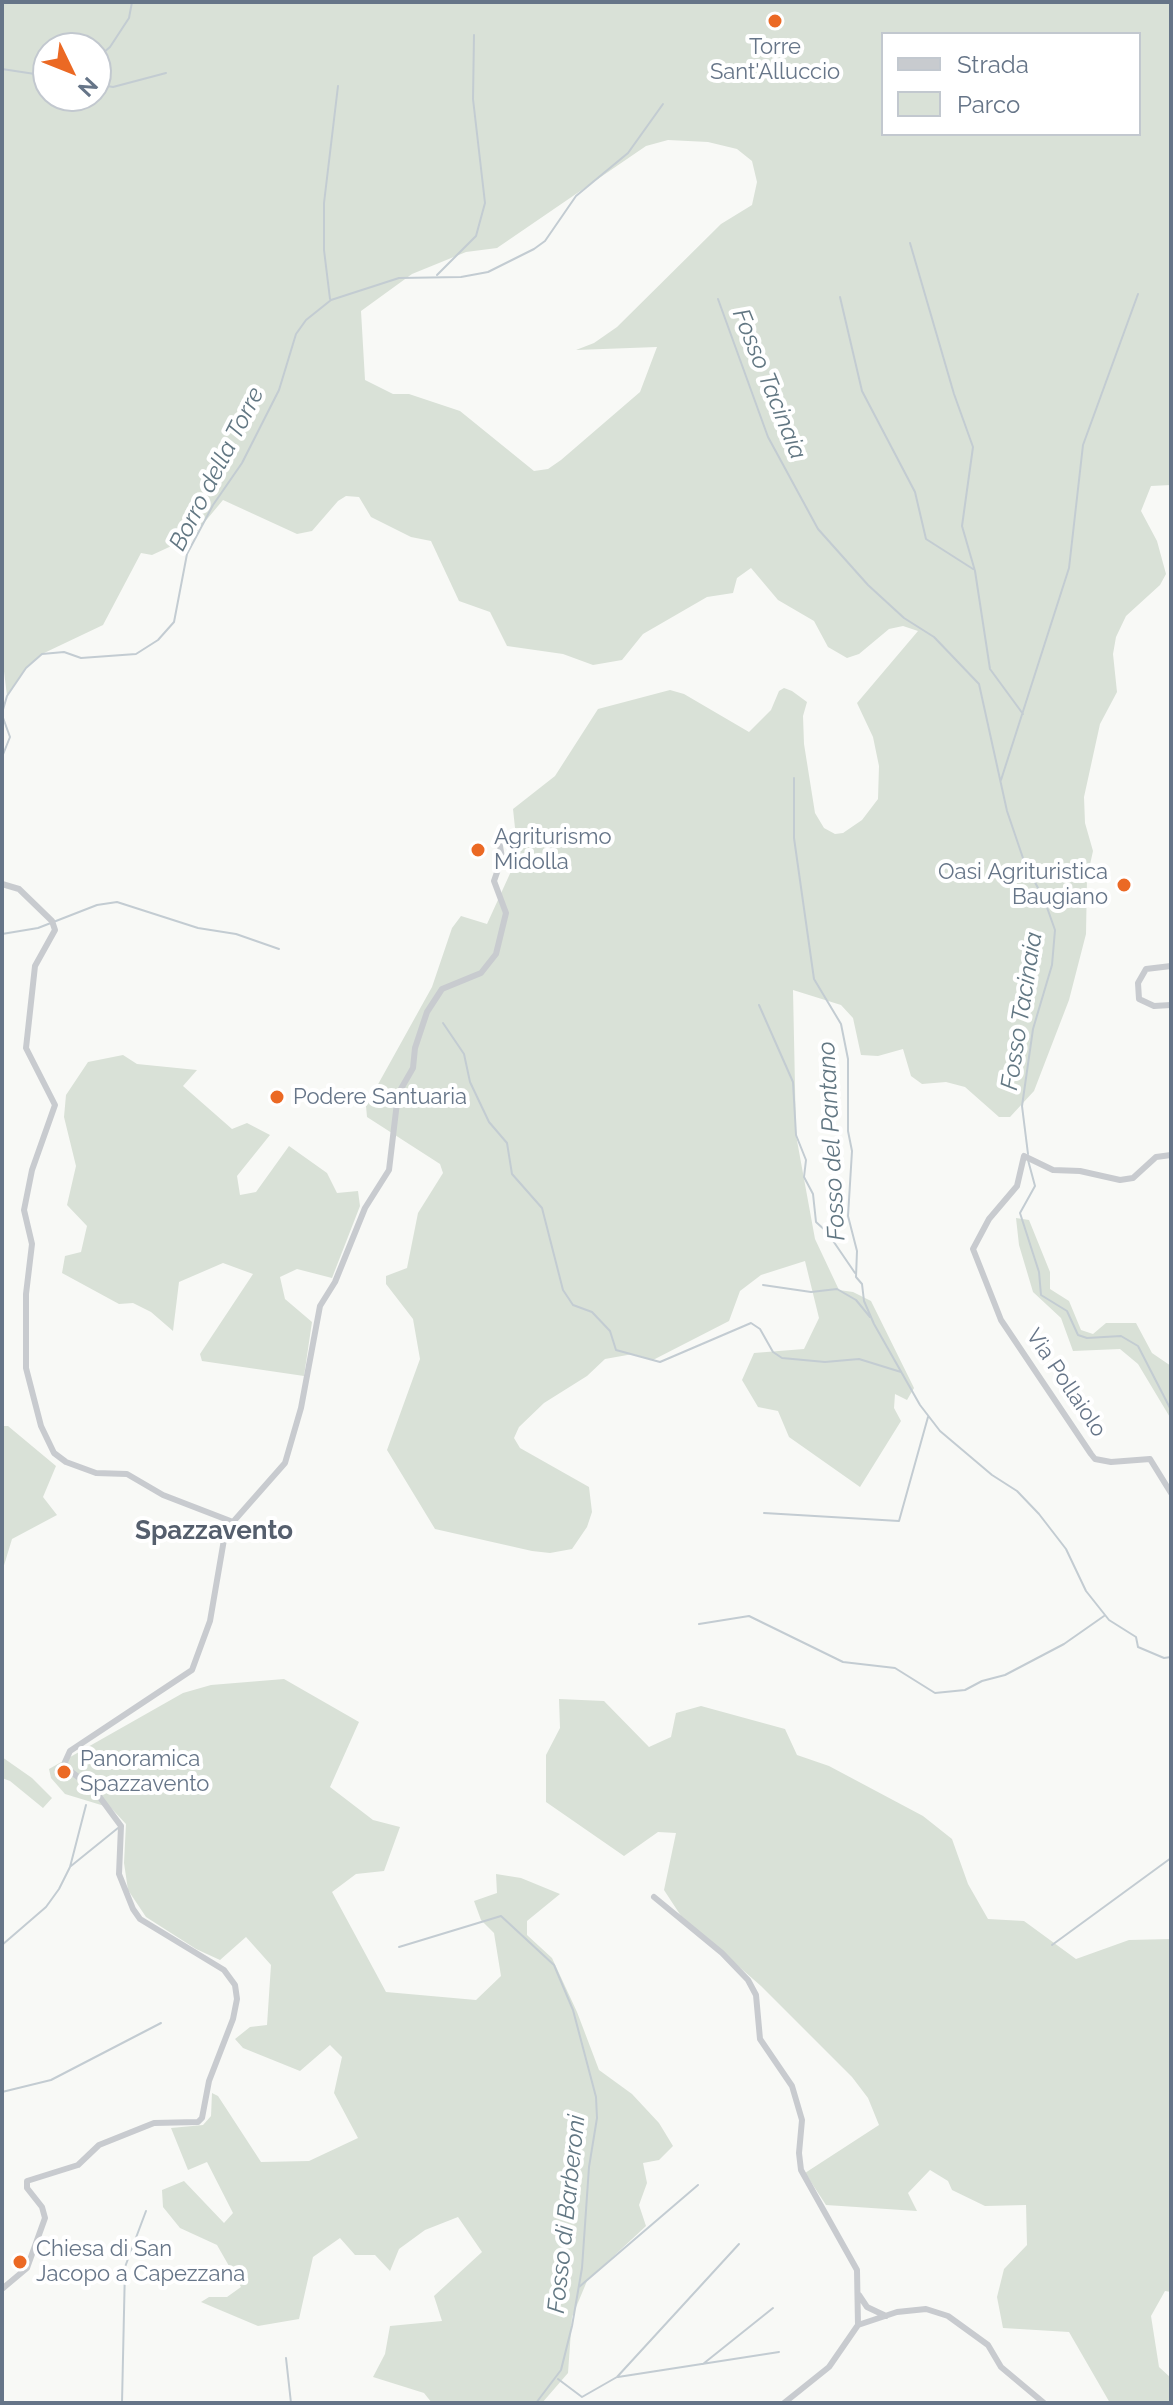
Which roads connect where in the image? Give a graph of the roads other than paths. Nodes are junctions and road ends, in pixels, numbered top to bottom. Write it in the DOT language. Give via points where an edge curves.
graph roads {
  1 [pos="498,834"];
  2 [pos="2,884"];
  3 [pos="1171,966"];
  4 [pos="1171,1005"];
  5 [pos="1171,1155"];
  6 [pos="1171,1493"];
  7 [pos="230,1522"];
  8 [pos="654,1897"];
  9 [pos="2,2289"];
  10 [pos="857,2291"];
  11 [pos="886,2316"];
  12 [pos="858,2325"];
  13 [pos="784,2403"];
  14 [pos="1044,2403"];
  1 -- 7 [label="street" via="502,858 494,881 506,913 496,954 481,973 442,989 427,1012 413,1068 398,1094 389,1170 320,1306 285,1463"];
  2 -- 7 [label="street" via="19,889 55,930 35,966 26,1048 55,1105 24,1210 32,1244 26,1368 41,1426 54,1453 66,1462 96,1473 127,1474"];
  3 -- 4 [label="street" via="1146,969 1138,983 1139,999 1154,1006"];
  5 -- 6 [label="street, Via Pollaiolo" via="1156,1157 1133,1178 1120,1180 1053,1170 1027,1156 1017,1186 975,1240 974,1255 1001,1320 1095,1459 1150,1459"];
  7 -- 9 [label="street" via="210,1621 192,1670 70,1751 65,1762 121,1826 119,1874 133,1909 140,1919 224,1970 235,1985 233,2019 198,2122 154,2123 99,2145 78,2165 27,2181 45,2218 27,2268"];
  8 -- 10 [label="street" via="722,1953 756,1995 760,2039 792,2086 802,2120 801,2170 857,2270"];
  10 -- 11 [label="street" via="867,2307"];
  10 -- 12 [label="street"];
  11 -- 12 [label="street"];
  11 -- 14 [label="street" via="926,2309 948,2316 988,2345 1001,2367"];
  12 -- 13 [label="street" via="826,2371"];
}
